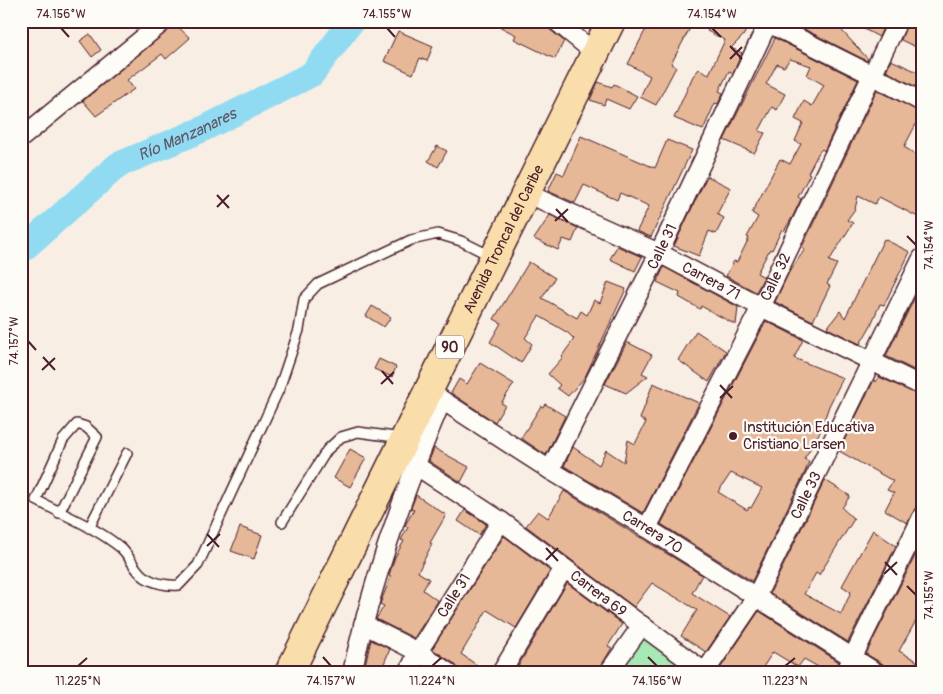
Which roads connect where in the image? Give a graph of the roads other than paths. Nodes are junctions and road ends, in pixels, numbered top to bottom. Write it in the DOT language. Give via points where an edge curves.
graph roads {
  1 [pos="164,21"];
  2 [pos="556,21"];
  3 [pos="611,21"];
  4 [pos="898,21"];
  5 [pos="767,22"];
  6 [pos="595,53"];
  7 [pos="872,75"];
  8 [pos="922,102"];
  9 [pos="21,138"];
  10 [pos="526,194"];
  11 [pos="659,253"];
  12 [pos="494,257"];
  13 [pos="922,258"];
  14 [pos="761,307"];
  15 [pos="872,361"];
  16 [pos="922,386"];
  17 [pos="435,396"];
  18 [pos="405,438"];
  19 [pos="128,453"];
  20 [pos="415,464"];
  21 [pos="550,470"];
  22 [pos="59,513"];
  23 [pos="922,517"];
  24 [pos="502,521"];
  25 [pos="282,522"];
  26 [pos="89,528"];
  27 [pos="647,528"];
  28 [pos="564,568"];
  29 [pos="756,597"];
  30 [pos="363,624"];
  31 [pos="642,625"];
  32 [pos="418,652"];
  33 [pos="853,657"];
  34 [pos="705,672"];
  35 [pos="289,673"];
  36 [pos="352,673"];
  37 [pos="408,673"];
  38 [pos="449,673"];
  39 [pos="501,673"];
  40 [pos="608,673"];
  41 [pos="845,673"];
  42 [pos="877,673"];
  1 -- 9 [label="street"];
  2 -- 6 [label="street"];
  3 -- 6 [label="highway, Avenida Troncal del Caribe / 90"];
  4 -- 7 [label="street, Calle 32"];
  5 -- 7 [label="street"];
  5 -- 11 [label="street, Calle 31"];
  6 -- 10 [label="highway, Avenida Troncal del Caribe / 90"];
  7 -- 8 [label="street"];
  7 -- 14 [label="street, Calle 32"];
  10 -- 11 [label="street, Carrera 71"];
  10 -- 12 [label="highway, Avenida Troncal del Caribe / 90"];
  11 -- 14 [label="street, Carrera 71"];
  11 -- 21 [label="street, Calle 31"];
  12 -- 17 [label="highway, Avenida Troncal del Caribe / 90"];
  12 -- 26 [label="lane" via="438,234 412,240 318,284 304,299 299,330 279,389 198,565 179,585 165,586 146,578 122,549"];
  13 -- 15 [label="street, Calle 33"];
  14 -- 15 [label="street, Carrera 71"];
  14 -- 27 [label="street, Calle 32"];
  15 -- 16 [label="street, Carrera 71"];
  15 -- 29 [label="street, Calle 33"];
  17 -- 18 [label="highway, Avenida Troncal del Caribe / 90"];
  17 -- 20 [label="street"];
  17 -- 21 [label="street, Carrera 70"];
  18 -- 25 [label="lane" via="358,432 341,436 327,450"];
  18 -- 35 [label="highway, Avenida Troncal del Caribe / 90"];
  19 -- 26 [label="lane"];
  20 -- 24 [label="street, Carrera 69"];
  20 -- 30 [label="street"];
  21 -- 27 [label="street, Carrera 70"];
  22 -- 22 [label="lane" via="97,437 77,424 63,440 36,500"];
  22 -- 26 [label="lane"];
  23 -- 33 [label="street"];
  24 -- 28 [label="street, Carrera 69"];
  24 -- 32 [label="street, Calle 31"];
  27 -- 29 [label="street, Carrera 70"];
  28 -- 31 [label="street, Carrera 69"];
  28 -- 39 [label="street"];
  29 -- 33 [label="street, Carrera 70"];
  29 -- 34 [label="street, Calle 33"];
  30 -- 32 [label="street"];
  30 -- 36 [label="street"];
  31 -- 34 [label="street, Carrera 69"];
  31 -- 40 [label="street"];
  32 -- 37 [label="street, Calle 31"];
  32 -- 38 [label="street"];
  33 -- 41 [label="street"];
  33 -- 42 [label="street, Carrera 70"];
}
